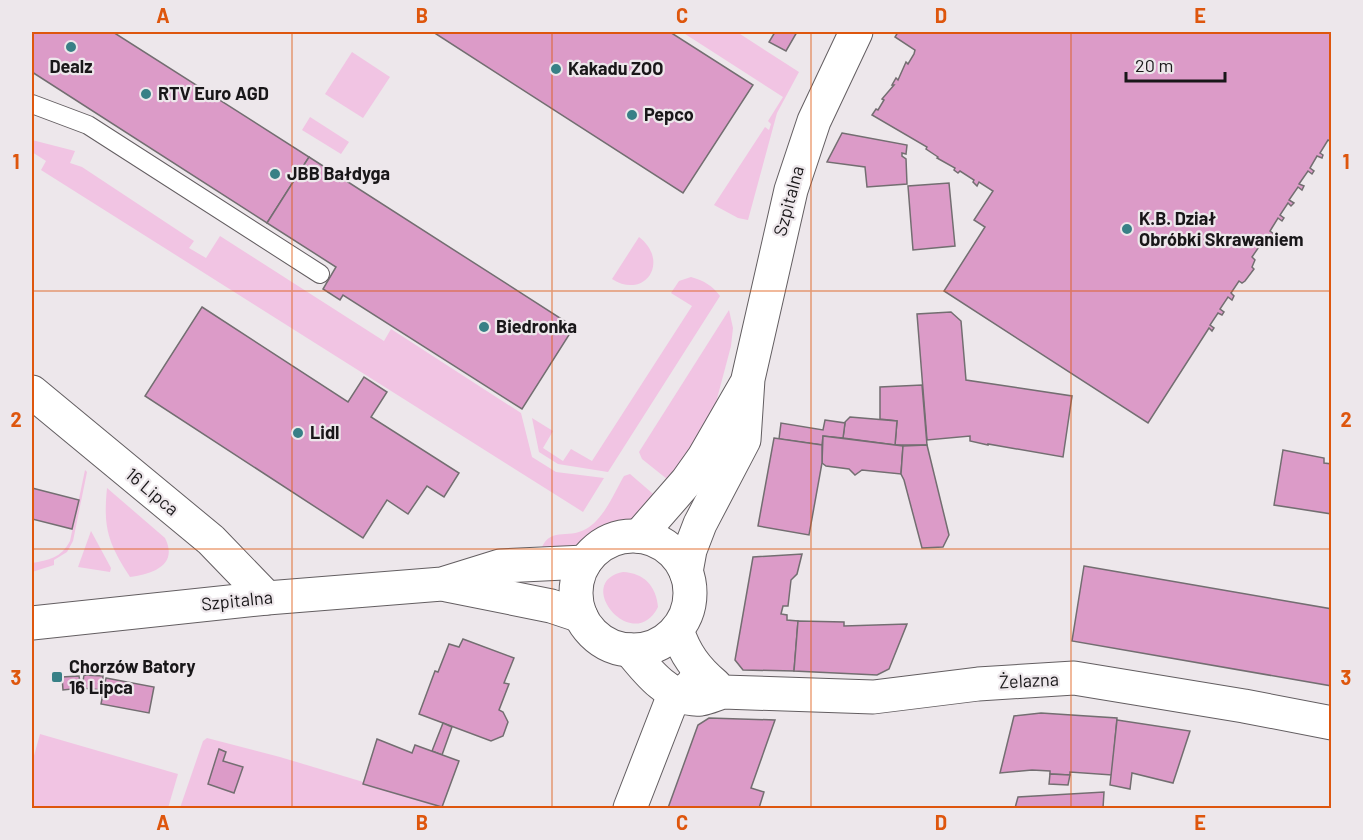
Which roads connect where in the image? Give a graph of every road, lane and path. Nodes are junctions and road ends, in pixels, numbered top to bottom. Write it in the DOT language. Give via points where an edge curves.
graph roads {
  1 [pos="856,32"];
  2 [pos="32,104"];
  3 [pos="320,274"];
  4 [pos="748,379"];
  5 [pos="32,392"];
  6 [pos="639,536"];
  7 [pos="585,562"];
  8 [pos="686,572"];
  9 [pos="442,584"];
  10 [pos="267,598"];
  11 [pos="581,616"];
  12 [pos="32,623"];
  13 [pos="677,630"];
  14 [pos="630,650"];
  15 [pos="701,686"];
  16 [pos="1332,723"];
  17 [pos="630,808"];
  1 -- 4 [label="street, Szpitalna" via="814,121 797,168"];
  2 -- 3 [label="lane" via="88,125"];
  4 -- 6 [label="street, Szpitalna" via="693,473"];
  4 -- 8 [label="street, Szpitalna" via="744,440 700,524"];
  5 -- 10 [label="street, 16 Lipca" via="211,540"];
  6 -- 7 [label="street" via="621,537 604,544"];
  6 -- 8 [label="street" via="671,550"];
  7 -- 9 [label="street, Szpitalna" via="500,566"];
  7 -- 11 [label="street" via="576,589"];
  8 -- 13 [label="street" via="690,597"];
  9 -- 10 [label="street, Szpitalna"];
  9 -- 11 [label="street, Szpitalna"];
  10 -- 12 [label="street, Szpitalna"];
  11 -- 14 [label="street" via="597,638"];
  13 -- 14 [label="street" via="648,649"];
  13 -- 15 [label="street"];
  14 -- 15 [label="street" via="653,677"];
  15 -- 16 [label="street, Żelazna" via="873,697 978,684 1074,678"];
  15 -- 17 [label="street" via="670,705"];
}
